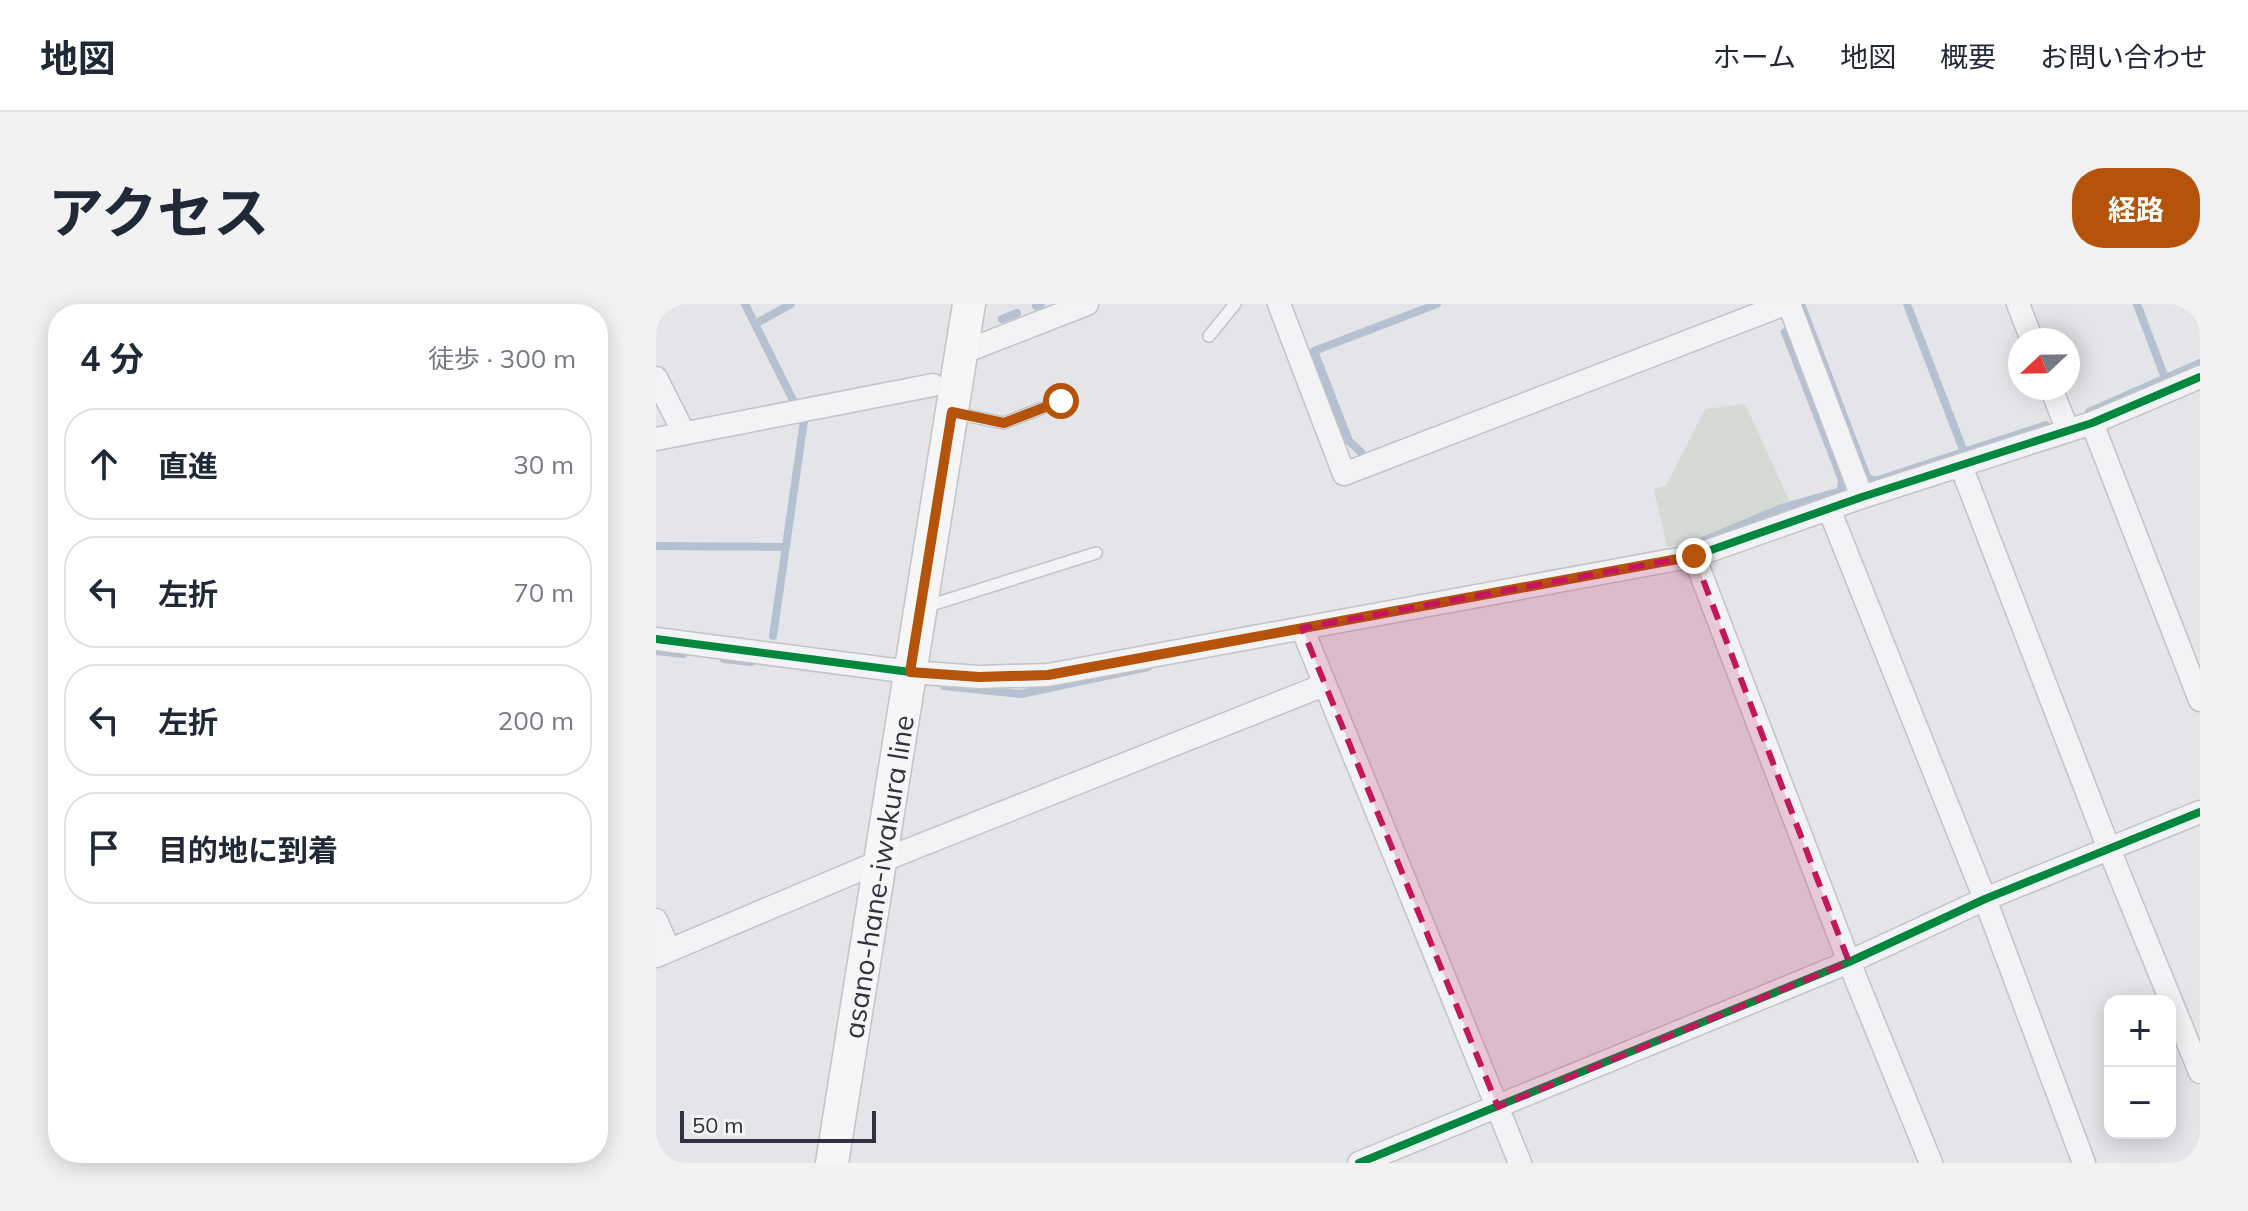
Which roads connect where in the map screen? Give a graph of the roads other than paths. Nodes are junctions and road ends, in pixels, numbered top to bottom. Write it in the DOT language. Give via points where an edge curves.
graph roads {
  1 [pos="969,304"];
  2 [pos="1087,304"];
  3 [pos="1235,304"];
  4 [pos="1279,304"];
  5 [pos="1787,304"];
  6 [pos="2018,304"];
  7 [pos="2027,328"];
  8 [pos="1209,336"];
  9 [pos="961,353"];
  10 [pos="2200,377"];
  11 [pos="656,378"];
  12 [pos="933,385"];
  13 [pos="2056,400"];
  14 [pos="1061,401"];
  15 [pos="952,412"];
  16 [pos="2092,423"];
  17 [pos="2068,431"];
  18 [pos="684,433"];
  19 [pos="656,439"];
  20 [pos="1961,466"];
  21 [pos="1862,497"];
  22 [pos="1829,509"];
  23 [pos="1096,553"];
  24 [pos="1694,556"];
  25 [pos="921,608"];
  26 [pos="1302,628"];
  27 [pos="656,639"];
  28 [pos="910,672"];
  29 [pos="1324,685"];
  30 [pos="2200,700"];
  31 [pos="2200,812"];
  32 [pos="2109,849"];
  33 [pos="881,861"];
  34 [pos="1985,899"];
  35 [pos="656,920"];
  36 [pos="663,953"];
  37 [pos="1849,962"];
  38 [pos="2200,1072"];
  39 [pos="1498,1107"];
  40 [pos="832,1163"];
  41 [pos="1359,1163"];
  42 [pos="1520,1163"];
  43 [pos="1931,1163"];
  44 [pos="2084,1163"];
  1 -- 9 [label="main road, asano-hane-iwakura line"];
  2 -- 9 [label="street"];
  3 -- 8 [label="lane"];
  4 -- 5 [label="street" via="1344,474"];
  5 -- 21 [label="street"];
  6 -- 7 [label="street"];
  9 -- 15 [label="main road, asano-hane-iwakura line"];
  10 -- 16 [label="street"];
  11 -- 18 [label="street"];
  12 -- 18 [label="street"];
  13 -- 17 [label="street"];
  14 -- 15 [label="lane" via="1004,423"];
  15 -- 25 [label="main road, asano-hane-iwakura line"];
  16 -- 17 [label="street"];
  16 -- 30 [label="street"];
  17 -- 20 [label="street"];
  18 -- 19 [label="street"];
  20 -- 21 [label="street"];
  20 -- 32 [label="street"];
  21 -- 22 [label="street"];
  22 -- 24 [label="street"];
  22 -- 34 [label="street"];
  23 -- 25 [label="lane"];
  24 -- 26 [label="street"];
  24 -- 37 [label="street"];
  25 -- 28 [label="main road, asano-hane-iwakura line"];
  26 -- 28 [label="street" via="1048,675"];
  26 -- 29 [label="street"];
  27 -- 28 [label="street"];
  28 -- 33 [label="main road, asano-hane-iwakura line"];
  29 -- 33 [label="street"];
  29 -- 39 [label="street"];
  31 -- 32 [label="street"];
  32 -- 34 [label="street"];
  32 -- 38 [label="street"];
  33 -- 36 [label="street"];
  33 -- 40 [label="main road, asano-hane-iwakura line"];
  34 -- 37 [label="street"];
  34 -- 44 [label="street"];
  35 -- 36 [label="street"];
  37 -- 39 [label="street"];
  37 -- 43 [label="street"];
  39 -- 41 [label="street"];
  39 -- 42 [label="street"];
}
